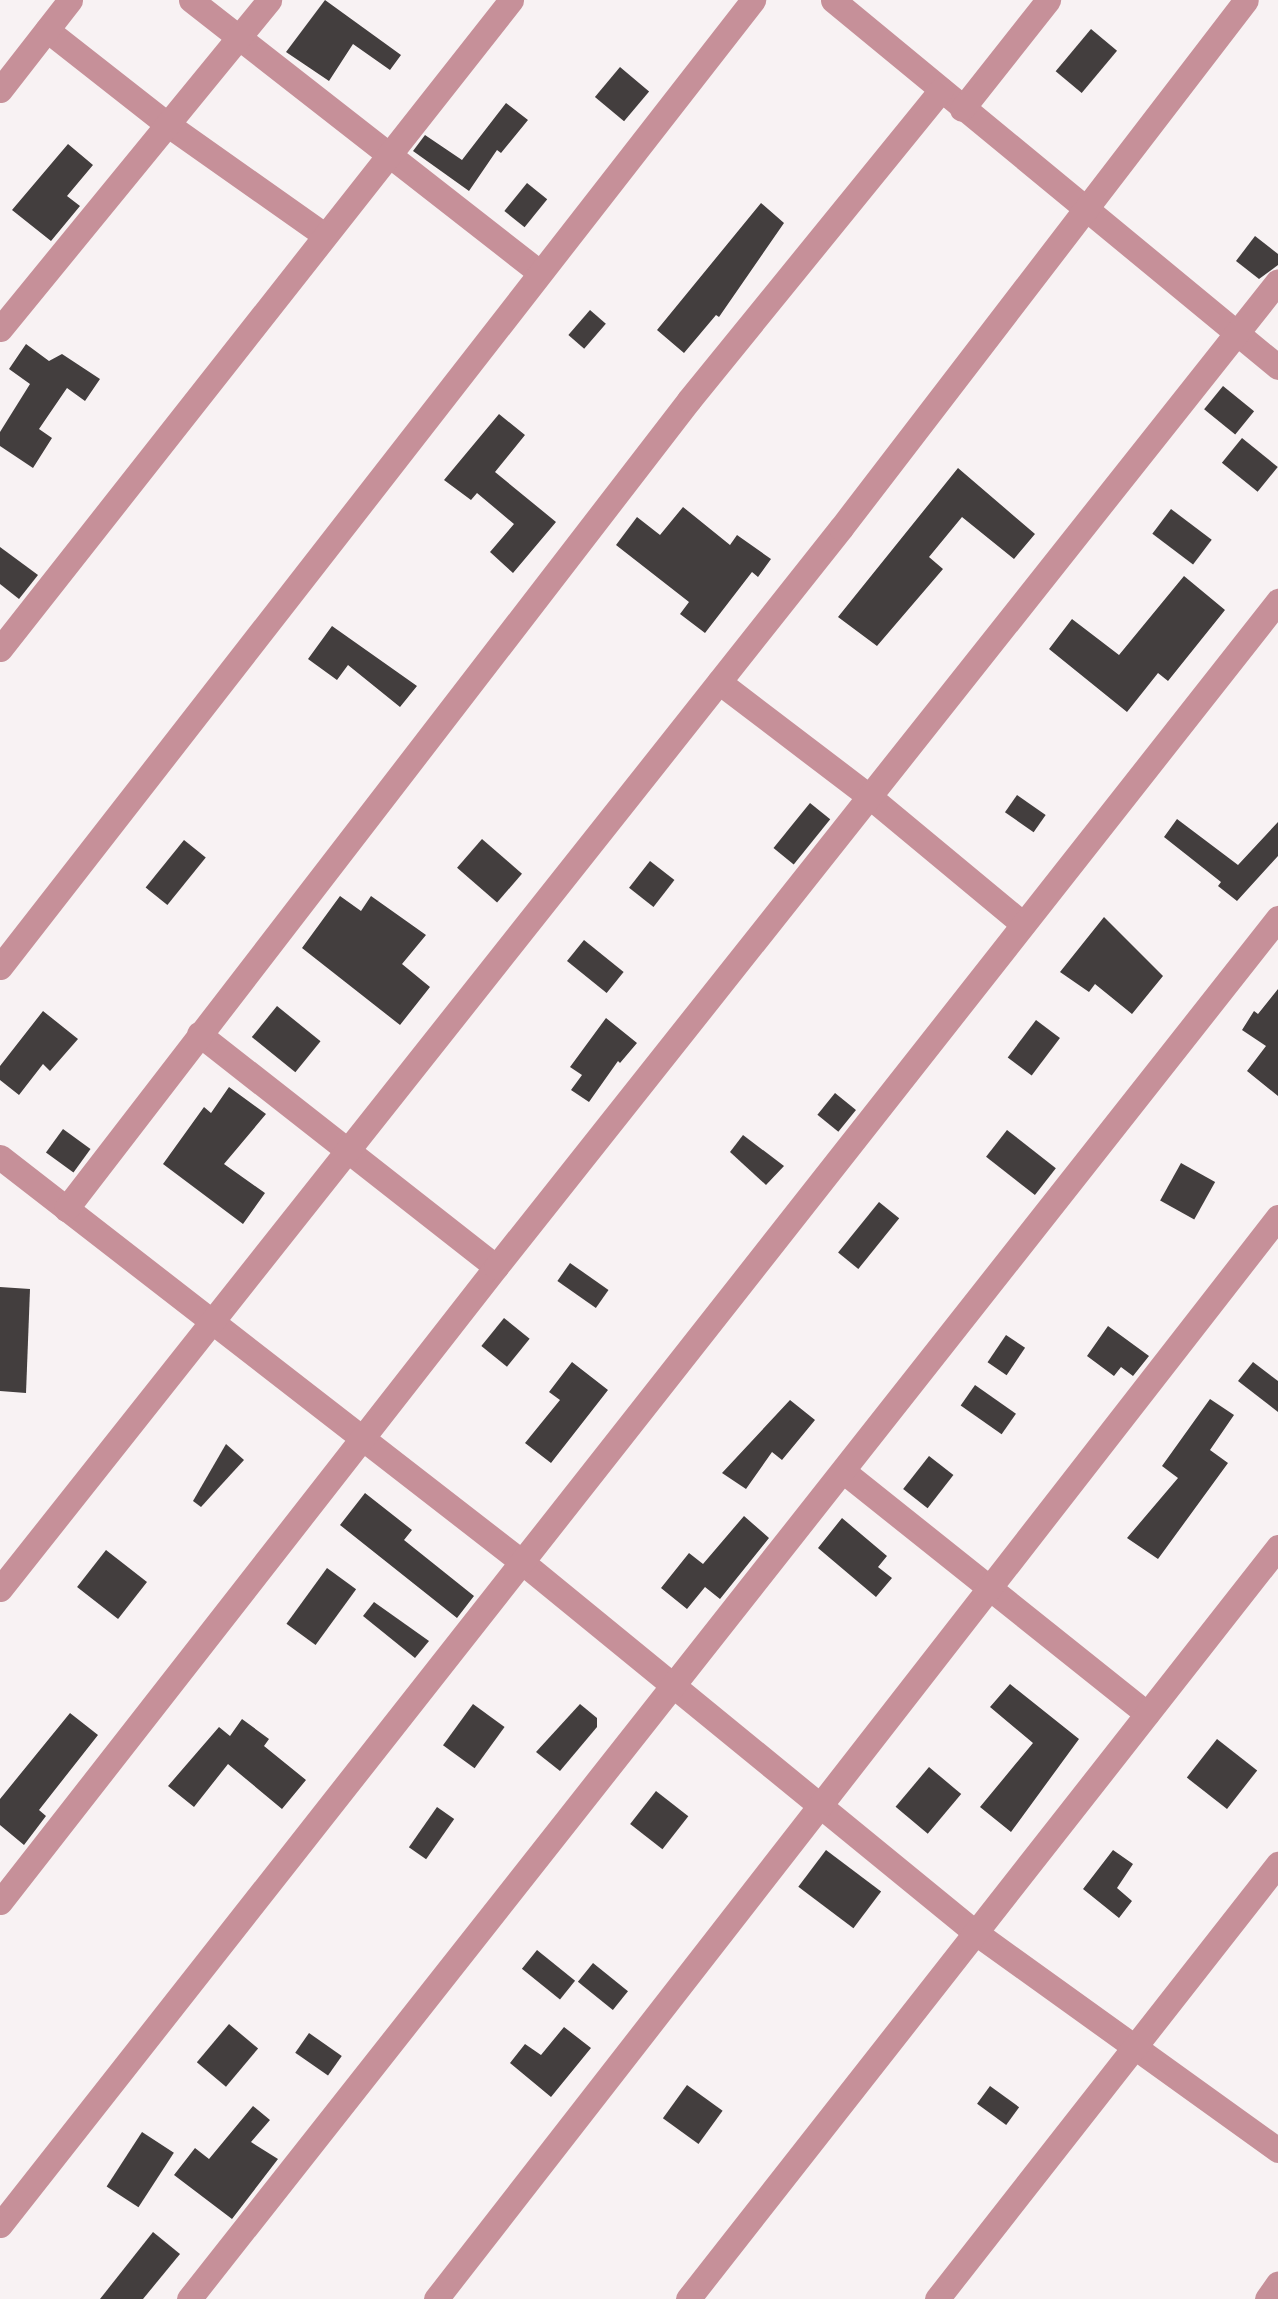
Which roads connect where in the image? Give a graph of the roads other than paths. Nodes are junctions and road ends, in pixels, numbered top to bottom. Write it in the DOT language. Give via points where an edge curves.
graph roads {
  1 [pos="70,0"];
  2 [pos="190,0"];
  3 [pos="269,0"];
  4 [pos="511,0"];
  5 [pos="752,0"];
  6 [pos="833,0"];
  7 [pos="1048,0"];
  8 [pos="1246,0"];
  9 [pos="47,30"];
  10 [pos="237,36"];
  11 [pos="0,90"];
  12 [pos="941,90"];
  13 [pos="962,109"];
  14 [pos="167,124"];
  15 [pos="387,153"];
  16 [pos="1085,208"];
  17 [pos="324,234"];
  18 [pos="539,272"];
  19 [pos="1278,281"];
  20 [pos="0,329"];
  21 [pos="1237,333"];
  22 [pos="1278,367"];
  23 [pos="1278,601"];
  24 [pos="0,649"];
  25 [pos="719,682"];
  26 [pos="870,797"];
  27 [pos="1278,918"];
  28 [pos="1024,924"];
  29 [pos="0,967"];
  30 [pos="199,1034"];
  31 [pos="348,1151"];
  32 [pos="0,1157"];
  33 [pos="66,1209"];
  34 [pos="1278,1217"];
  35 [pos="496,1267"];
  36 [pos="213,1322"];
  37 [pos="364,1440"];
  38 [pos="844,1470"];
  39 [pos="1278,1548"];
  40 [pos="522,1562"];
  41 [pos="991,1588"];
  42 [pos="0,1589"];
  43 [pos="672,1687"];
  44 [pos="1148,1714"];
  45 [pos="821,1808"];
  46 [pos="1278,1864"];
  47 [pos="0,1902"];
  48 [pos="976,1933"];
  49 [pos="1134,2048"];
  50 [pos="1278,2150"];
  51 [pos="0,2224"];
  52 [pos="1278,2283"];
  53 [pos="189,2299"];
  54 [pos="436,2299"];
  55 [pos="688,2299"];
  56 [pos="937,2299"];
  57 [pos="1267,2299"];
  1 -- 9 [label="street"];
  2 -- 10 [label="street"];
  3 -- 10 [label="street"];
  4 -- 15 [label="street"];
  5 -- 18 [label="street"];
  6 -- 12 [label="street"];
  7 -- 13 [label="street"];
  8 -- 16 [label="street"];
  9 -- 11 [label="street"];
  9 -- 14 [label="street"];
  10 -- 14 [label="street"];
  10 -- 15 [label="street"];
  12 -- 13 [label="street"];
  12 -- 30 [label="street" via="677,416"];
  13 -- 16 [label="street"];
  14 -- 17 [label="street"];
  14 -- 20 [label="street"];
  15 -- 17 [label="street"];
  15 -- 18 [label="street"];
  16 -- 21 [label="street"];
  16 -- 25 [label="street"];
  17 -- 24 [label="street"];
  18 -- 29 [label="street"];
  19 -- 21 [label="street"];
  21 -- 22 [label="street"];
  21 -- 26 [label="street"];
  23 -- 28 [label="street"];
  25 -- 26 [label="street"];
  25 -- 31 [label="street"];
  26 -- 28 [label="street"];
  26 -- 35 [label="street"];
  27 -- 38 [label="street"];
  28 -- 40 [label="street"];
  30 -- 31 [label="street"];
  30 -- 33 [label="street"];
  31 -- 35 [label="street"];
  31 -- 36 [label="street"];
  32 -- 33 [label="street"];
  33 -- 36 [label="street"];
  34 -- 41 [label="street"];
  35 -- 37 [label="street"];
  36 -- 37 [label="street"];
  36 -- 42 [label="street"];
  37 -- 40 [label="street"];
  37 -- 47 [label="street"];
  38 -- 41 [label="street"];
  38 -- 43 [label="street"];
  39 -- 44 [label="street"];
  40 -- 43 [label="street"];
  40 -- 51 [label="street"];
  41 -- 44 [label="street"];
  41 -- 45 [label="street"];
  43 -- 45 [label="street"];
  43 -- 53 [label="street"];
  44 -- 48 [label="street"];
  45 -- 48 [label="street"];
  45 -- 54 [label="street"];
  46 -- 49 [label="street"];
  48 -- 49 [label="street"];
  48 -- 55 [label="street"];
  49 -- 50 [label="street"];
  49 -- 56 [label="street"];
  52 -- 57 [label="street"];
}
